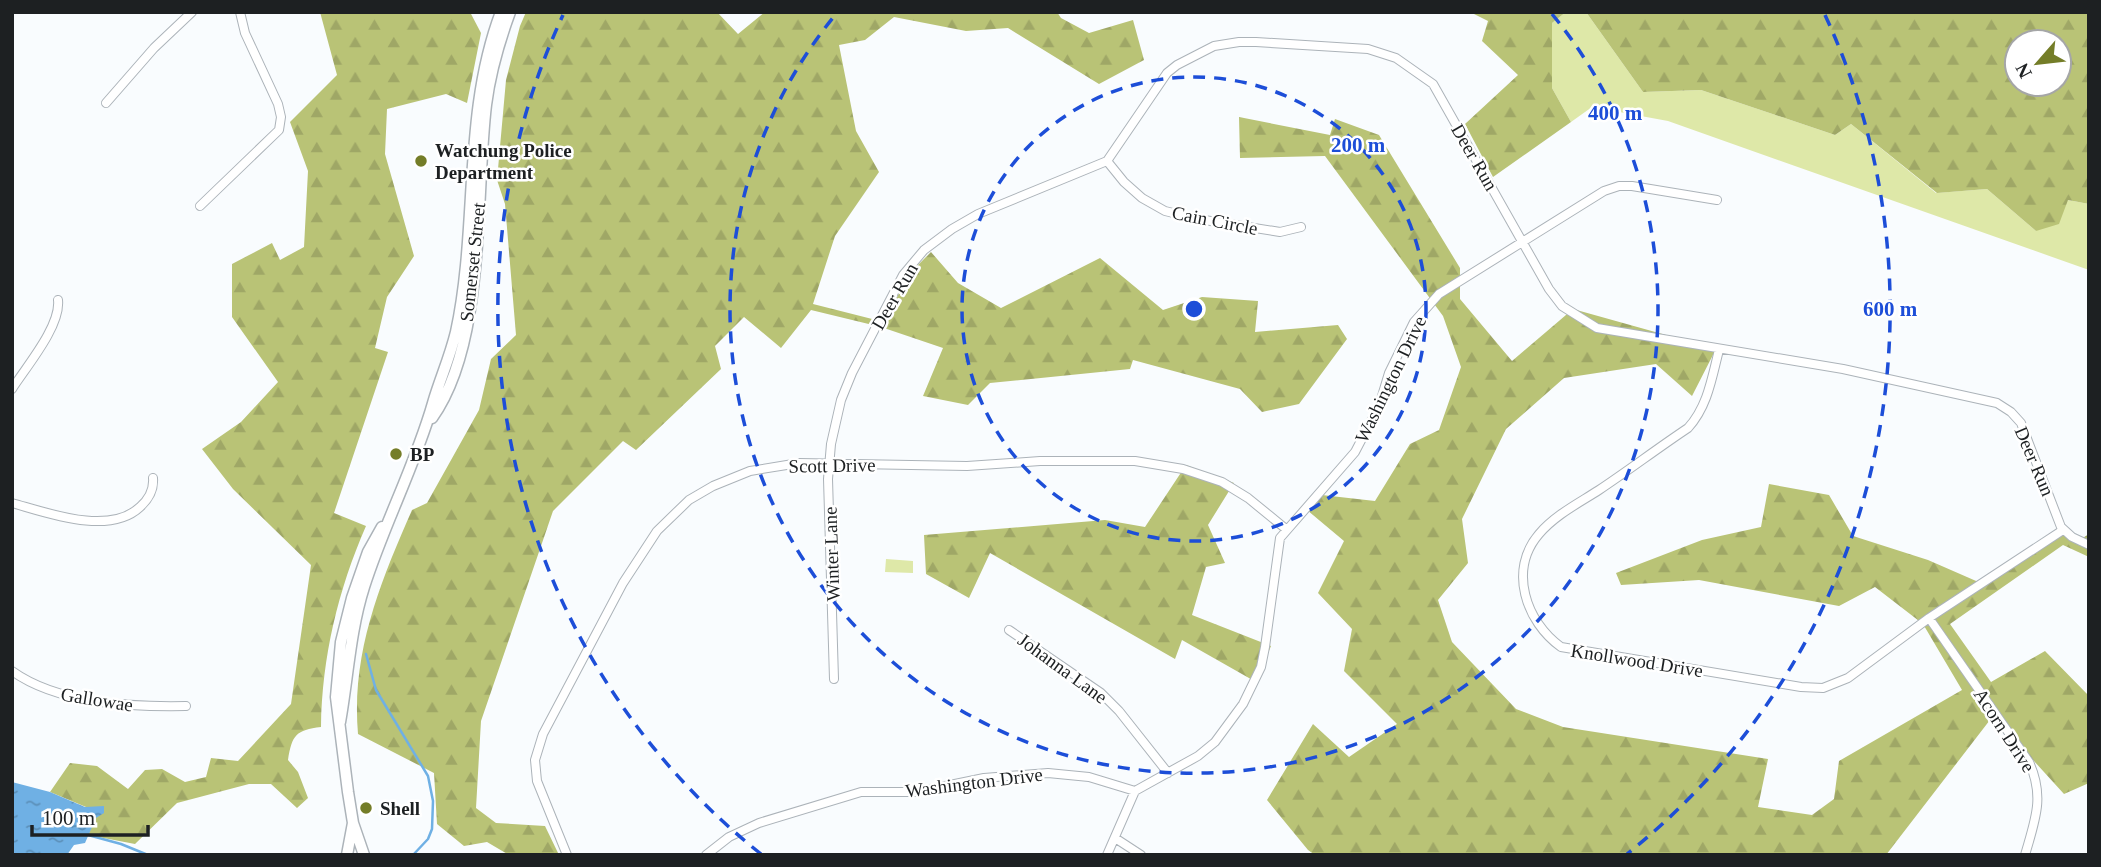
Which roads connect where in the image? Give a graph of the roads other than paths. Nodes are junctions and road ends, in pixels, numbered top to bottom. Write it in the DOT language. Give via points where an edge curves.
graph roads {
  1 [pos="192,12"];
  2 [pos="240,12"];
  3 [pos="501,12"];
  4 [pos="510,12"];
  5 [pos="106,103"];
  6 [pos="1107,161"];
  7 [pos="1717,200"];
  8 [pos="200,206"];
  9 [pos="1301,227"];
  10 [pos="1522,242"];
  11 [pos="58,300"];
  12 [pos="1719,350"];
  13 [pos="864,351"];
  14 [pos="12,389"];
  15 [pos="429,423"];
  16 [pos="828,463"];
  17 [pos="153,478"];
  18 [pos="12,503"];
  19 [pos="1286,529"];
  20 [pos="2063,530"];
  21 [pos="2089,545"];
  22 [pos="1929,618"];
  23 [pos="1009,630"];
  24 [pos="12,671"];
  25 [pos="834,679"];
  26 [pos="186,706"];
  27 [pos="1168,773"];
  28 [pos="1135,791"];
  29 [pos="353,823"];
  30 [pos="1115,838"];
  31 [pos="347,855"];
  32 [pos="364,855"];
  33 [pos="567,855"];
  34 [pos="706,855"];
  35 [pos="1107,855"];
  36 [pos="1141,855"];
  37 [pos="2025,855"];
  1 -- 5 [label="street"];
  2 -- 8 [label="street" via="278,104 279,130"];
  3 -- 15 [label="main road, Somerset Street" via="476,112 459,317"];
  4 -- 15 [label="main road, Somerset Street" via="488,91 467,320 448,389"];
  6 -- 9 [label="street, Cain Circle" via="1142,198 1165,211 1280,232"];
  6 -- 10 [label="street, Deer Run" via="1159,82 1201,51 1239,42 1368,49 1396,58 1433,85"];
  6 -- 13 [label="street, Deer Run" via="979,214 938,238 903,275"];
  7 -- 10 [label="street, Washington Drive" via="1619,186 1594,196"];
  10 -- 12 [label="street, Deer Run" via="1562,306 1585,321 1609,331"];
  10 -- 19 [label="street, Washington Drive" via="1439,294 1422,311 1398,353 1379,406 1355,452"];
  11 -- 14 [label="street" via="53,326"];
  12 -- 20 [label="street, Deer Run" via="1843,369 1997,403 2021,423"];
  12 -- 22 [label="street, Knollwood Drive" via="1704,404 1688,428 1552,521 1533,543 1523,589 1548,638 1585,653 1815,688 1848,678"];
  13 -- 16 [label="street, Winter Lane" via="841,400"];
  15 -- 29 [label="main road, Somerset Street" via="389,516 353,626 340,722"];
  16 -- 19 [label="street, Scott Drive" via="967,466 1105,460 1165,465 1222,482"];
  16 -- 25 [label="street, Winter Lane"];
  16 -- 33 [label="street, Scott Drive" via="790,464 733,477 689,500 657,531 624,583 538,748 537,780"];
  17 -- 18 [label="street" via="148,500 117,520 94,522"];
  19 -- 27 [label="street, Washington Drive" via="1277,545 1265,648 1255,683 1215,742"];
  20 -- 21 [label="street"];
  20 -- 22 [label="street, Knollwood Drive"];
  22 -- 37 [label="street, Acorn Drive" via="2037,780 2036,814"];
  23 -- 27 [label="street, Johanna Lane" via="1101,693"];
  24 -- 26 [label="street, Gallowae" via="49,692 148,707"];
  27 -- 28 [label="street, Washington Drive"];
  28 -- 30 [label="street"];
  28 -- 34 [label="street, Washington Drive" via="1088,777 1048,773 984,778 916,792 861,792 759,823 729,837"];
  29 -- 31 [label="main road, Somerset Street"];
  29 -- 32 [label="main road, Somerset Street"];
  30 -- 35 [label="street"];
  30 -- 36 [label="street"];
}
